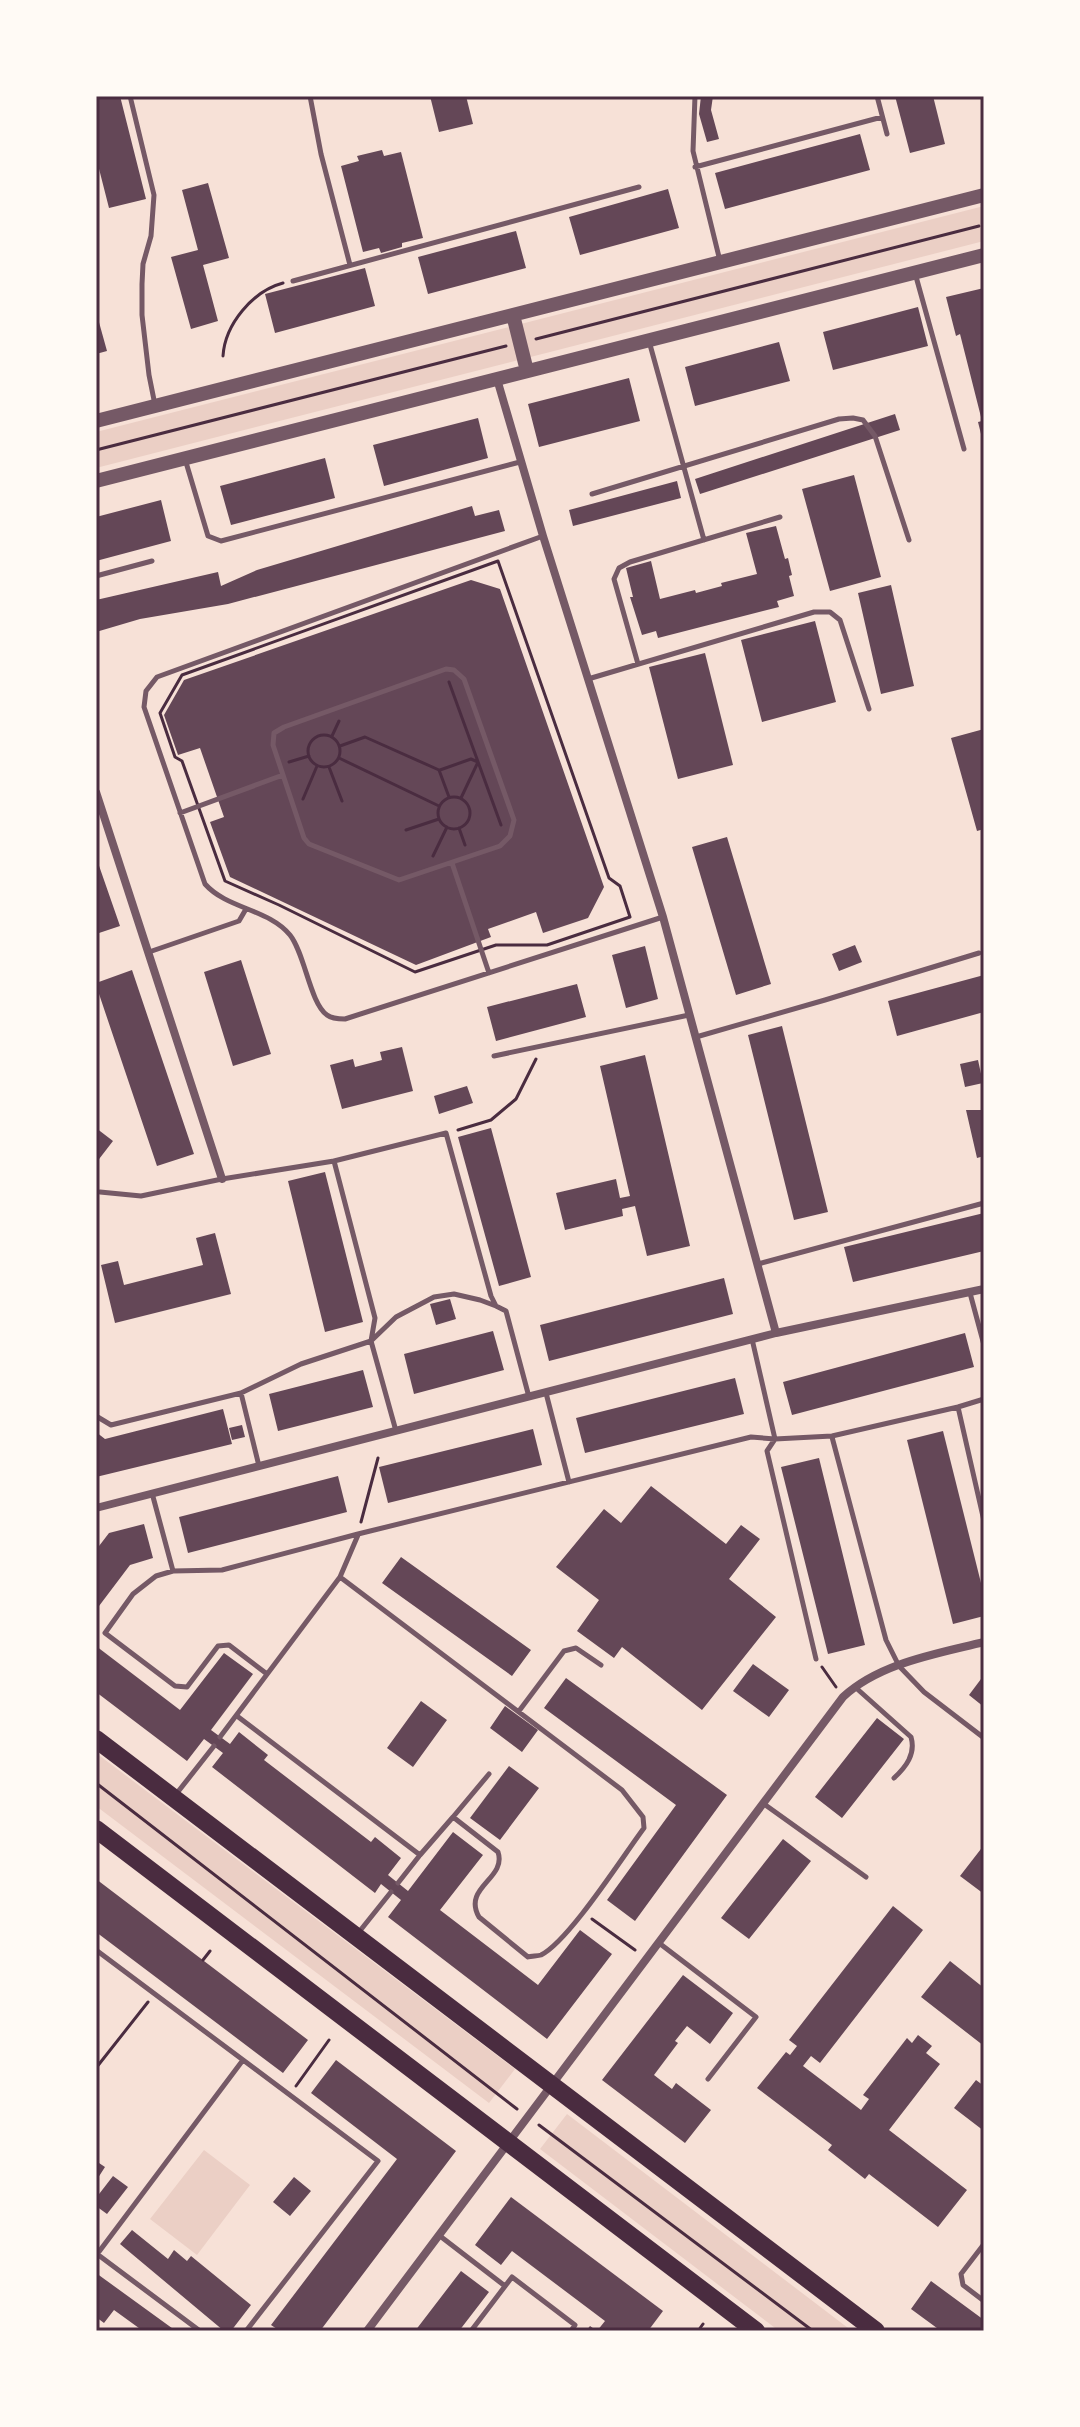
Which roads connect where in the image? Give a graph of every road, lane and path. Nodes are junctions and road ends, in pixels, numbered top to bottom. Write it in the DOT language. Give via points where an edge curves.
graph roads {
  1 [pos="130,96"];
  2 [pos="310,96"];
  3 [pos="695,96"];
  4 [pos="877,96"];
  5 [pos="882,117"];
  6 [pos="887,134"];
  7 [pos="695,167"];
  8 [pos="639,187"];
  9 [pos="984,195"];
  10 [pos="984,255"];
  11 [pos="720,262"];
  12 [pos="350,265"];
  13 [pos="915,273"];
  14 [pos="293,281"];
  15 [pos="513,315"];
  16 [pos="649,340"];
  17 [pos="223,356"];
  18 [pos="527,371"];
  19 [pos="497,379"];
  20 [pos="155,406"];
  21 [pos="96,421"];
  22 [pos="964,449"];
  23 [pos="185,458"];
  24 [pos="520,462"];
  25 [pos="683,466"];
  26 [pos="96,481"];
  27 [pos="592,494"];
  28 [pos="780,517"];
  29 [pos="543,536"];
  30 [pos="704,540"];
  31 [pos="909,540"];
  32 [pos="152,561"];
  33 [pos="96,576"];
  34 [pos="638,664"];
  35 [pos="446,678"];
  36 [pos="588,679"];
  37 [pos="344,709"];
  38 [pos="869,709"];
  39 [pos="332,736"];
  40 [pos="340,746"];
  41 [pos="309,756"];
  42 [pos="339,758"];
  43 [pos="478,762"];
  44 [pos="285,764"];
  45 [pos="317,766"];
  46 [pos="329,767"];
  47 [pos="439,770"];
  48 [pos="283,775"];
  49 [pos="96,792"];
  50 [pos="296,795"];
  51 [pos="449,797"];
  52 [pos="461,798"];
  53 [pos="342,801"];
  54 [pos="198,806"];
  55 [pos="439,806"];
  56 [pos="180,813"];
  57 [pos="439,819"];
  58 [pos="447,827"];
  59 [pos="459,828"];
  60 [pos="406,830"];
  61 [pos="503,831"];
  62 [pos="468,853"];
  63 [pos="452,863"];
  64 [pos="428,867"];
  65 [pos="246,909"];
  66 [pos="663,917"];
  67 [pos="481,950"];
  68 [pos="148,953"];
  69 [pos="979,953"];
  70 [pos="489,973"];
  71 [pos="690,1014"];
  72 [pos="696,1037"];
  73 [pos="544,1045"];
  74 [pos="494,1056"];
  75 [pos="446,1133"];
  76 [pos="334,1161"];
  77 [pos="222,1179"];
  78 [pos="100,1192"];
  79 [pos="984,1203"];
  80 [pos="757,1265"];
  81 [pos="984,1289"];
  82 [pos="970,1292"];
  83 [pos="496,1306"];
  84 [pos="776,1333"];
  85 [pos="752,1339"];
  86 [pos="371,1341"];
  87 [pos="984,1345"];
  88 [pos="546,1392"];
  89 [pos="241,1393"];
  90 [pos="529,1397"];
  91 [pos="984,1399"];
  92 [pos="958,1407"];
  93 [pos="96,1416"];
  94 [pos="396,1431"];
  95 [pos="832,1436"];
  96 [pos="775,1439"];
  97 [pos="378,1458"];
  98 [pos="259,1466"];
  99 [pos="569,1482"];
  100 [pos="152,1493"];
  101 [pos="96,1508"];
  102 [pos="984,1521"];
  103 [pos="358,1534"];
  104 [pos="173,1571"];
  105 [pos="340,1577"];
  106 [pos="984,1642"];
  107 [pos="816,1659"];
  108 [pos="601,1665"];
  109 [pos="899,1666"];
  110 [pos="267,1674"];
  111 [pos="854,1687"];
  112 [pos="843,1697"];
  113 [pos="519,1711"];
  114 [pos="237,1716"];
  115 [pos="220,1737"];
  116 [pos="984,1738"];
  117 [pos="96,1739"];
  118 [pos="214,1746"];
  119 [pos="489,1774"];
  120 [pos="894,1778"];
  121 [pos="96,1783"];
  122 [pos="174,1797"];
  123 [pos="764,1804"];
  124 [pos="453,1817"];
  125 [pos="96,1829"];
  126 [pos="420,1855"];
  127 [pos="866,1877"];
  128 [pos="398,1883"];
  129 [pos="391,1892"];
  130 [pos="583,1913"];
  131 [pos="356,1936"];
  132 [pos="659,1943"];
  133 [pos="96,1950"];
  134 [pos="210,1951"];
  135 [pos="648,1959"];
  136 [pos="203,1960"];
  137 [pos="155,1994"];
  138 [pos="329,2040"];
  139 [pos="243,2060"];
  140 [pos="96,2068"];
  141 [pos="708,2079"];
  142 [pos="553,2086"];
  143 [pos="289,2095"];
  144 [pos="529,2118"];
  145 [pos="510,2144"];
  146 [pos="440,2236"];
  147 [pos="984,2244"];
  148 [pos="97,2254"];
  149 [pos="505,2286"];
  150 [pos="984,2301"];
  151 [pos="703,2324"];
  152 [pos="200,2331"];
  153 [pos="246,2331"];
  154 [pos="367,2331"];
  155 [pos="471,2331"];
  156 [pos="571,2331"];
  157 [pos="698,2331"];
  158 [pos="756,2331"];
  159 [pos="813,2331"];
  160 [pos="876,2331"];
  1 -- 20 [label="lane" via="154,195 143,264 142,315"];
  2 -- 12 [label="lane"];
  3 -- 7 [label="lane"];
  4 -- 5 [label="lane"];
  5 -- 6 [label="lane"];
  5 -- 7 [label="lane"];
  7 -- 11 [label="lane"];
  8 -- 12 [label="lane"];
  9 -- 11 [label="street"];
  10 -- 13 [label="street"];
  11 -- 15 [label="street"];
  12 -- 14 [label="lane"];
  13 -- 16 [label="street"];
  13 -- 22 [label="lane"];
  14 -- 17 [label="path" via="267,288 237,317"];
  15 -- 18 [label="street"];
  15 -- 20 [label="street"];
  16 -- 18 [label="street"];
  16 -- 25 [label="lane"];
  18 -- 19 [label="street"];
  19 -- 23 [label="street"];
  19 -- 24 [label="street"];
  20 -- 21 [label="street"];
  23 -- 24 [label="lane" via="208,536 221,541"];
  23 -- 26 [label="street"];
  24 -- 29 [label="street"];
  25 -- 27 [label="lane"];
  25 -- 30 [label="lane"];
  25 -- 31 [label="lane" via="839,419 863,420 875,436"];
  28 -- 30 [label="lane"];
  29 -- 36 [label="street"];
  29 -- 56 [label="lane" via="157,677 146,691 144,707"];
  30 -- 34 [label="lane" via="619,568 614,579"];
  32 -- 33 [label="lane"];
  34 -- 36 [label="lane"];
  34 -- 38 [label="lane" via="814,612 830,612 840,620"];
  35 -- 43 [label="path"];
  36 -- 66 [label="street"];
  37 -- 39 [label="path"];
  39 -- 40 [label="path"];
  39 -- 41 [label="path" via="314,738"];
  40 -- 42 [label="path"];
  40 -- 47 [label="path" via="365,737"];
  41 -- 44 [label="path"];
  41 -- 45 [label="path"];
  42 -- 46 [label="path"];
  42 -- 55 [label="path"];
  43 -- 47 [label="path" via="471,759"];
  43 -- 52 [label="path"];
  43 -- 61 [label="path"];
  45 -- 46 [label="path"];
  45 -- 50 [label="path" via="300,806"];
  46 -- 53 [label="path"];
  47 -- 51 [label="path"];
  48 -- 54 [label="lane"];
  48 -- 63 [label="lane" via="304,838 315,848 399,880"];
  48 -- 63 [label="lane" via="272,740 278,729 454,670 464,679 514,829 505,842"];
  49 -- 68 [label="street"];
  51 -- 52 [label="path"];
  51 -- 55 [label="path"];
  52 -- 59 [label="path" via="471,813"];
  54 -- 56 [label="lane"];
  54 -- 67 [label="path" via="225,881 415,972"];
  54 -- 67 [label="path" via="160,713 182,675 498,561 609,878 620,886 630,917 547,945"];
  55 -- 57 [label="path"];
  56 -- 65 [label="lane" via="205,884"];
  57 -- 58 [label="path"];
  57 -- 60 [label="path"];
  58 -- 59 [label="path"];
  58 -- 64 [label="path"];
  59 -- 62 [label="path"];
  63 -- 67 [label="lane"];
  65 -- 68 [label="lane" via="241,920"];
  65 -- 70 [label="lane" via="289,934 321,1009 334,1018 345,1019"];
  66 -- 70 [label="lane"];
  66 -- 71 [label="street"];
  67 -- 70 [label="lane"];
  68 -- 77 [label="street"];
  69 -- 72 [label="lane"];
  71 -- 72 [label="street"];
  71 -- 73 [label="lane"];
  72 -- 80 [label="street"];
  73 -- 74 [label="lane"];
  73 -- 75 [label="path" via="516,1099 491,1120"];
  75 -- 76 [label="lane"];
  75 -- 83 [label="lane"];
  76 -- 77 [label="lane"];
  76 -- 86 [label="lane" via="375,1318"];
  77 -- 78 [label="lane" via="141,1196"];
  79 -- 80 [label="lane"];
  80 -- 84 [label="street"];
  81 -- 82 [label="street"];
  82 -- 84 [label="street"];
  82 -- 87 [label="lane"];
  83 -- 86 [label="lane" via="454,1294 434,1297 396,1317"];
  83 -- 90 [label="lane" via="506,1311"];
  84 -- 85 [label="street"];
  85 -- 88 [label="street"];
  85 -- 96 [label="lane"];
  86 -- 89 [label="lane" via="301,1364"];
  86 -- 94 [label="lane"];
  88 -- 90 [label="street"];
  88 -- 99 [label="lane"];
  89 -- 93 [label="lane" via="111,1425"];
  89 -- 98 [label="lane"];
  90 -- 94 [label="street"];
  91 -- 92 [label="lane"];
  92 -- 95 [label="lane"];
  92 -- 102 [label="lane"];
  94 -- 98 [label="street"];
  95 -- 96 [label="lane"];
  95 -- 109 [label="lane" via="886,1640"];
  96 -- 99 [label="lane" via="751,1437"];
  96 -- 107 [label="lane" via="767,1451"];
  97 -- 103 [label="path"];
  98 -- 100 [label="street"];
  99 -- 103 [label="lane"];
  100 -- 101 [label="street"];
  100 -- 104 [label="lane"];
  103 -- 104 [label="lane" via="222,1570"];
  103 -- 105 [label="lane"];
  104 -- 110 [label="lane" via="156,1576 133,1594 105,1633 175,1686 187,1687 218,1646 229,1645"];
  105 -- 110 [label="lane"];
  105 -- 113 [label="lane"];
  106 -- 109 [label="street"];
  107 -- 112 [label="path"];
  108 -- 113 [label="lane" via="576,1648 564,1651"];
  109 -- 111 [label="street"];
  109 -- 116 [label="lane"];
  110 -- 114 [label="lane"];
  111 -- 112 [label="street"];
  111 -- 120 [label="lane" via="911,1737 910,1757"];
  112 -- 123 [label="street"];
  113 -- 130 [label="lane" via="622,1790 643,1817 644,1828"];
  114 -- 115 [label="lane"];
  114 -- 126 [label="lane"];
  117 -- 122 [label="main road"];
  118 -- 122 [label="lane"];
  119 -- 124 [label="lane"];
  121 -- 144 [label="path"];
  122 -- 131 [label="main road"];
  123 -- 127 [label="lane"];
  123 -- 132 [label="street"];
  124 -- 126 [label="lane"];
  124 -- 130 [label="lane" via="498,1852 500,1860 477,1894 474,1908 528,1957 554,1945"];
  125 -- 145 [label="main road"];
  126 -- 128 [label="lane"];
  129 -- 131 [label="lane"];
  130 -- 135 [label="path"];
  131 -- 142 [label="main road"];
  132 -- 135 [label="street"];
  132 -- 141 [label="lane" via="756,2017"];
  133 -- 137 [label="lane"];
  134 -- 136 [label="path"];
  135 -- 142 [label="street"];
  137 -- 139 [label="lane"];
  137 -- 140 [label="path"];
  138 -- 143 [label="path"];
  139 -- 143 [label="lane"];
  139 -- 148 [label="lane"];
  142 -- 144 [label="street"];
  142 -- 160 [label="main road"];
  143 -- 153 [label="lane" via="378,2161"];
  144 -- 145 [label="street"];
  144 -- 159 [label="path"];
  145 -- 146 [label="street"];
  145 -- 158 [label="main road"];
  146 -- 149 [label="lane"];
  146 -- 154 [label="street"];
  147 -- 150 [label="lane" via="961,2274 963,2285"];
  148 -- 152 [label="lane"];
  149 -- 155 [label="lane"];
  149 -- 156 [label="lane" via="512,2277 575,2325"];
  151 -- 157 [label="path"];
}
